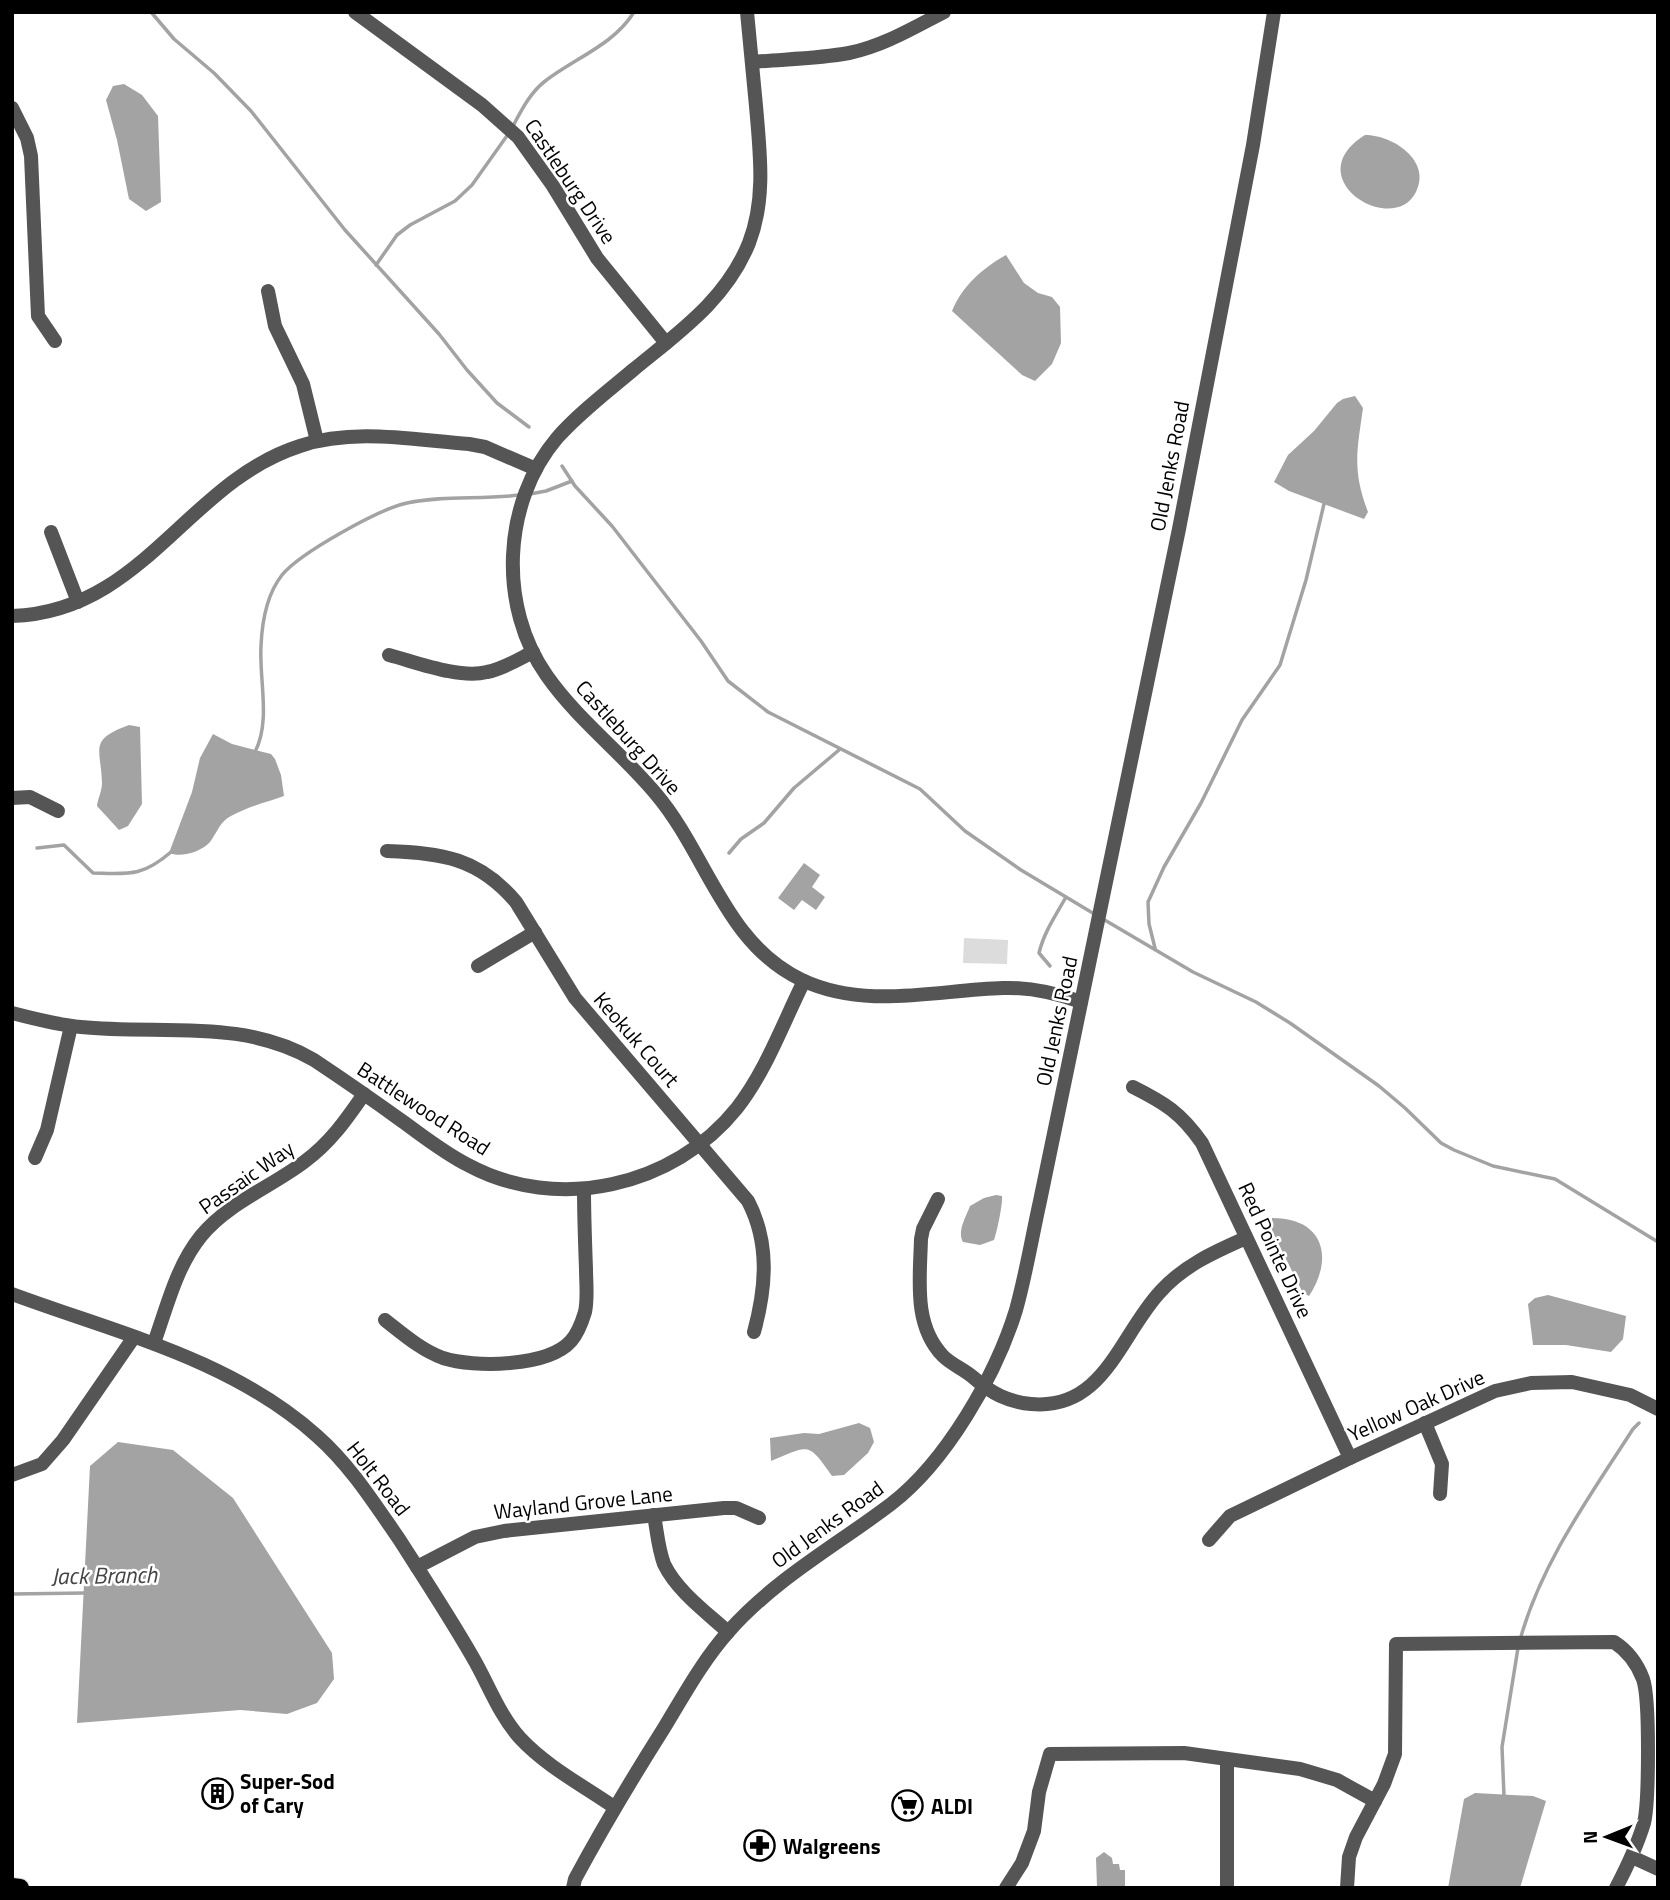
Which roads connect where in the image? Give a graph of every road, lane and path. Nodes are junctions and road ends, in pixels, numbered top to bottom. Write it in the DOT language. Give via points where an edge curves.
graph roads {
  1 [pos="355,12"];
  2 [pos="747,12"];
  3 [pos="944,12"];
  4 [pos="1274,12"];
  5 [pos="752,62"];
  6 [pos="12,108"];
  7 [pos="268,291"];
  8 [pos="55,341"];
  9 [pos="666,343"];
  10 [pos="317,441"];
  11 [pos="536,469"];
  12 [pos="51,532"];
  13 [pos="78,603"];
  14 [pos="12,616"];
  15 [pos="533,652"];
  16 [pos="388,655"];
  17 [pos="12,798"];
  18 [pos="58,811"];
  19 [pos="387,851"];
  20 [pos="535,932"];
  21 [pos="478,966"];
  22 [pos="804,981"];
  23 [pos="1082,1002"];
  24 [pos="12,1013"];
  25 [pos="71,1026"];
  26 [pos="1133,1087"];
  27 [pos="364,1094"];
  28 [pos="701,1145"];
  29 [pos="35,1158"];
  30 [pos="584,1189"];
  31 [pos="938,1199"];
  32 [pos="1246,1238"];
  33 [pos="12,1294"];
  34 [pos="385,1320"];
  35 [pos="754,1332"];
  36 [pos="134,1337"];
  37 [pos="154,1343"];
  38 [pos="983,1387"];
  39 [pos="1658,1409"];
  40 [pos="1425,1423"];
  41 [pos="1350,1458"];
  42 [pos="12,1475"];
  43 [pos="1440,1494"];
  44 [pos="654,1515"];
  45 [pos="759,1518"];
  46 [pos="1209,1540"];
  47 [pos="417,1567"];
  48 [pos="728,1632"];
  49 [pos="1653,1695"];
  50 [pos="1227,1760"];
  51 [pos="1375,1801"];
  52 [pos="614,1807"];
  53 [pos="1632,1857"];
  54 [pos="1022,1863"];
  55 [pos="1658,1869"];
  56 [pos="12,1887"];
  57 [pos="20,1888"];
  58 [pos="573,1888"];
  59 [pos="1006,1888"];
  60 [pos="1018,1888"];
  61 [pos="1227,1888"];
  62 [pos="1347,1888"];
  63 [pos="1616,1888"];
  1 -- 9 [label="street, Castleburg Drive" via="518,137 597,258"];
  2 -- 5 [label="street, Castleburg Drive"];
  3 -- 5 [label="street" via="856,51"];
  4 -- 23 [label="street, Old Jenks Road" via="1254,145"];
  5 -- 9 [label="street, Castleburg Drive" via="762,169 758,216 739,265 721,293"];
  6 -- 8 [label="street" via="31,156 38,316"];
  7 -- 10 [label="street" via="275,326 303,384"];
  9 -- 11 [label="street, Castleburg Drive" via="580,415"];
  10 -- 11 [label="street" via="359,436 469,444"];
  10 -- 13 [label="street" via="254,466 124,577"];
  11 -- 15 [label="street, Castleburg Drive" via="517,525 513,566 517,608"];
  12 -- 13 [label="street"];
  13 -- 14 [label="street"];
  15 -- 16 [label="street" via="479,674"];
  15 -- 22 [label="street, Castleburg Drive" via="549,679 674,818 742,932 769,960"];
  17 -- 18 [label="street" via="30,797"];
  19 -- 20 [label="street, Keokuk Court" via="446,856 483,871 512,896"];
  20 -- 21 [label="street"];
  20 -- 28 [label="street, Keokuk Court" via="580,1005"];
  22 -- 23 [label="street, Castleburg Drive" via="859,996 1005,988 1037,990"];
  22 -- 28 [label="street, Battlewood Road" via="755,1081 738,1107"];
  23 -- 38 [label="street, Old Jenks Road" via="1016,1310"];
  24 -- 25 [label="street, Battlewood Road"];
  25 -- 27 [label="street, Battlewood Road" via="211,1031 263,1038 305,1055"];
  25 -- 29 [label="street" via="47,1130"];
  26 -- 32 [label="street, Red Pointe Drive" via="1163,1102 1192,1129"];
  27 -- 30 [label="street, Battlewood Road" via="444,1151 489,1175 542,1189"];
  27 -- 37 [label="street, Passaic Way" via="323,1147 224,1213 201,1236 179,1273"];
  28 -- 30 [label="street, Battlewood Road" via="651,1173"];
  28 -- 35 [label="street, Keokuk Court" via="748,1201 761,1230 764,1286"];
  30 -- 34 [label="street" via="587,1300 579,1329 561,1349 525,1360 459,1362 426,1351"];
  31 -- 38 [label="street" via="921,1239 923,1321 944,1357"];
  32 -- 38 [label="street" via="1175,1277 1151,1302 1096,1382 1072,1398 1045,1405 1021,1404"];
  32 -- 41 [label="street, Red Pointe Drive"];
  33 -- 36 [label="street, Holt Road"];
  36 -- 37 [label="street, Holt Road"];
  36 -- 42 [label="street" via="42,1464"];
  37 -- 47 [label="street, Holt Road" via="251,1388 318,1437 351,1471"];
  38 -- 48 [label="street, Old Jenks Road" via="953,1436 903,1493 799,1569"];
  39 -- 40 [label="street, Yellow Oak Drive" via="1597,1386 1542,1382 1495,1391"];
  40 -- 41 [label="street, Yellow Oak Drive"];
  40 -- 43 [label="street" via="1442,1464"];
  41 -- 46 [label="street, Yellow Oak Drive" via="1230,1516"];
  44 -- 45 [label="street, Wayland Grove Lane" via="736,1508"];
  44 -- 47 [label="street, Wayland Grove Lane" via="482,1535"];
  44 -- 48 [label="street" via="659,1549 669,1572"];
  47 -- 52 [label="street, Holt Road" via="520,1738"];
  48 -- 52 [label="street, Old Jenks Road"];
  49 -- 51 [label="street" via="1626,1650 1614,1642 1396,1644 1395,1755"];
  49 -- 53 [label="street" via="1644,1822"];
  50 -- 51 [label="street" via="1300,1769 1337,1780"];
  50 -- 54 [label="street" via="1184,1753 1050,1754 1034,1831"];
  50 -- 61 [label="street"];
  51 -- 62 [label="street" via="1349,1857"];
  52 -- 58 [label="street, Old Jenks Road"];
  53 -- 55 [label="street"];
  53 -- 63 [label="street"];
  54 -- 59 [label="street"];
  54 -- 60 [label="street"];
  56 -- 57 [label="main road"];
}
